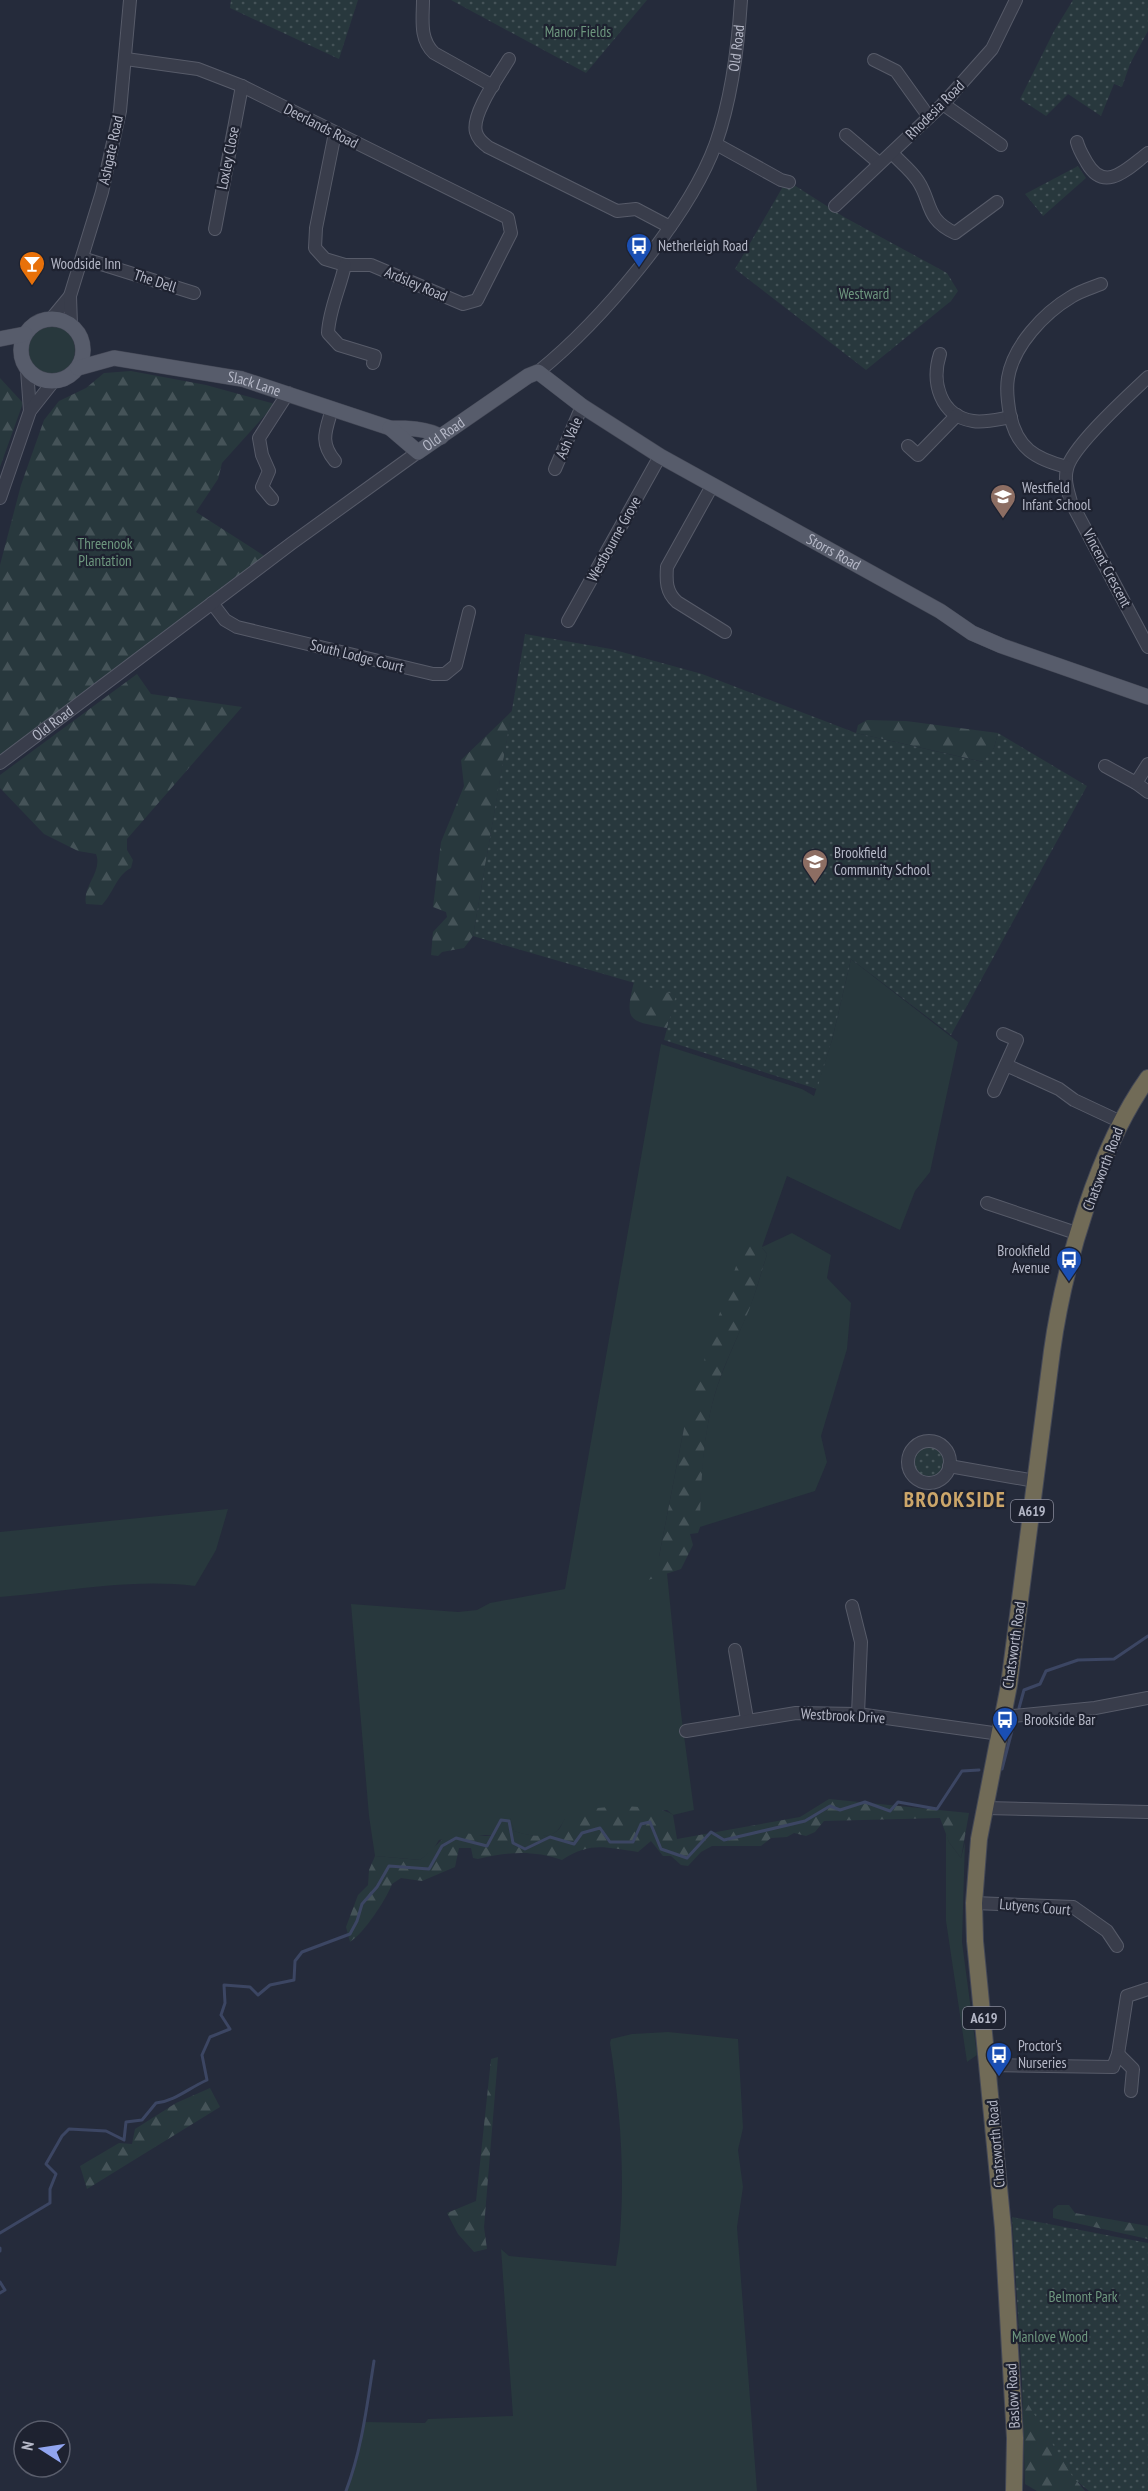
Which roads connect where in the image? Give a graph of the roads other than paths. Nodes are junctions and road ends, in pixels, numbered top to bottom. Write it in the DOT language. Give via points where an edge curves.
graph roads {
  1 [pos="130,0"];
  2 [pos="423,0"];
  3 [pos="741,0"];
  4 [pos="1016,0"];
  5 [pos="126,59"];
  6 [pos="509,59"];
  7 [pos="874,60"];
  8 [pos="242,86"];
  9 [pos="493,86"];
  10 [pos="943,104"];
  11 [pos="929,117"];
  12 [pos="335,133"];
  13 [pos="846,135"];
  14 [pos="1077,142"];
  15 [pos="716,144"];
  16 [pos="1001,145"];
  17 [pos="892,153"];
  18 [pos="1148,153"];
  19 [pos="879,163"];
  20 [pos="789,182"];
  21 [pos="997,202"];
  22 [pos="836,206"];
  23 [pos="508,218"];
  24 [pos="670,227"];
  25 [pos="215,229"];
  26 [pos="82,258"];
  27 [pos="345,265"];
  28 [pos="1101,284"];
  29 [pos="194,293"];
  30 [pos="70,296"];
  31 [pos="51,319"];
  32 [pos="75,332"];
  33 [pos="25,334"];
  34 [pos="0,339"];
  35 [pos="21,353"];
  36 [pos="940,354"];
  37 [pos="114,358"];
  38 [pos="373,363"];
  39 [pos="78,368"];
  40 [pos="27,370"];
  41 [pos="538,372"];
  42 [pos="1148,377"];
  43 [pos="53,382"];
  44 [pos="288,393"];
  45 [pos="582,406"];
  46 [pos="332,409"];
  47 [pos="30,411"];
  48 [pos="957,415"];
  49 [pos="1011,417"];
  50 [pos="390,428"];
  51 [pos="441,437"];
  52 [pos="908,446"];
  53 [pos="418,453"];
  54 [pos="660,456"];
  55 [pos="335,461"];
  56 [pos="1067,467"];
  57 [pos="555,469"];
  58 [pos="712,486"];
  59 [pos="0,498"];
  60 [pos="272,499"];
  61 [pos="212,603"];
  62 [pos="469,612"];
  63 [pos="568,621"];
  64 [pos="725,632"];
  65 [pos="1148,647"];
  66 [pos="1148,697"];
  67 [pos="0,764"];
  68 [pos="1148,764"];
  69 [pos="1106,766"];
  70 [pos="1136,783"];
  71 [pos="1148,792"];
  72 [pos="1004,1034"];
  73 [pos="1005,1065"];
  74 [pos="1148,1077"];
  75 [pos="994,1091"];
  76 [pos="1121,1122"];
  77 [pos="987,1203"];
  78 [pos="1079,1234"];
  79 [pos="950,1466"];
  80 [pos="1035,1481"];
  81 [pos="852,1606"];
  82 [pos="735,1650"];
  83 [pos="1148,1698"];
  84 [pos="858,1714"];
  85 [pos="1003,1717"];
  86 [pos="747,1719"];
  87 [pos="686,1731"];
  88 [pos="1000,1734"];
  89 [pos="985,1808"];
  90 [pos="1148,1812"];
  91 [pos="974,1903"];
  92 [pos="1117,1946"];
  93 [pos="1148,1989"];
  94 [pos="1118,2054"];
  95 [pos="988,2065"];
  96 [pos="1131,2091"];
  97 [pos="1003,2228"];
  98 [pos="1014,2491"];
  1 -- 5 [label="street, Ashgate Road"];
  2 -- 9 [label="street" via="426,46"];
  3 -- 15 [label="street, Old Road" via="737,61"];
  4 -- 10 [label="street, Rhodesia Road" via="992,49"];
  5 -- 8 [label="street, Deerlands Road" via="198,69"];
  5 -- 26 [label="street, Ashgate Road" via="110,162"];
  6 -- 9 [label="street"];
  7 -- 11 [label="street" via="896,71"];
  8 -- 12 [label="street, Deerlands Road"];
  8 -- 25 [label="street, Loxley Close"];
  9 -- 24 [label="street" via="476,117 475,130 488,147 617,212 636,209"];
  10 -- 11 [label="street, Rhodesia Road"];
  10 -- 16 [label="street"];
  11 -- 17 [label="street, Rhodesia Road"];
  12 -- 23 [label="street, Deerlands Road"];
  12 -- 27 [label="street, Ardsley Road" via="315,248 325,259"];
  13 -- 19 [label="street"];
  14 -- 18 [label="street" via="1093,174 1102,178 1115,177"];
  15 -- 20 [label="street"];
  15 -- 24 [label="street, Old Road" via="696,187"];
  17 -- 19 [label="street, Rhodesia Road"];
  17 -- 21 [label="street" via="919,181 929,209 945,228 955,233"];
  19 -- 22 [label="street, Rhodesia Road"];
  23 -- 27 [label="street, Ardsley Road" via="511,233 477,300 463,304 371,265"];
  24 -- 41 [label="street, Old Road" via="616,295"];
  26 -- 29 [label="street, The Dell"];
  26 -- 30 [label="street, Ashgate Road"];
  27 -- 38 [label="street" via="328,333 339,345 375,356"];
  28 -- 49 [label="street" via="1071,297 1043,319 1018,350 1008,378"];
  30 -- 31 [label="street, Ashgate Road"];
  30 -- 32 [label="street, Ashgate Road"];
  31 -- 32 [label="main road"];
  31 -- 33 [label="main road" via="36,323"];
  32 -- 37 [label="main road, Slack Lane"];
  32 -- 39 [label="main road" via="83,353"];
  33 -- 34 [label="main road"];
  33 -- 35 [label="main road"];
  34 -- 35 [label="main road"];
  35 -- 40 [label="main road"];
  36 -- 48 [label="street" via="935,369 936,386 945,406"];
  37 -- 39 [label="main road, Slack Lane"];
  37 -- 44 [label="main road, Slack Lane" via="242,379"];
  39 -- 43 [label="main road" via="67,378"];
  40 -- 43 [label="main road"];
  40 -- 47 [label="street"];
  41 -- 45 [label="main road, Storrs Road"];
  41 -- 51 [label="main road, Old Road"];
  42 -- 56 [label="street" via="1108,414 1074,453"];
  43 -- 47 [label="street"];
  44 -- 46 [label="main road, Slack Lane"];
  44 -- 60 [label="street" via="259,438 269,471 262,487"];
  45 -- 54 [label="main road, Storrs Road"];
  45 -- 57 [label="street, Ash Vale"];
  46 -- 50 [label="main road, Slack Lane"];
  46 -- 55 [label="street" via="325,443"];
  47 -- 59 [label="street"];
  48 -- 49 [label="street" via="975,422"];
  48 -- 52 [label="street" via="918,455"];
  49 -- 56 [label="street" via="1025,448 1050,463"];
  50 -- 51 [label="main road, Slack Lane" via="436,433"];
  50 -- 53 [label="main road, Slack Lane"];
  51 -- 53 [label="main road, Old Road"];
  53 -- 61 [label="street, Old Road"];
  54 -- 58 [label="main road, Storrs Road"];
  54 -- 63 [label="street, Westbourne Grove"];
  56 -- 65 [label="street, Vincent Crescent" via="1071,501"];
  58 -- 64 [label="street" via="667,567 666,582 677,602"];
  58 -- 66 [label="main road, Storrs Road" via="940,611 972,633"];
  61 -- 62 [label="street, South Lodge Court" via="225,620 237,627 433,674 445,674 456,665"];
  61 -- 67 [label="street, Old Road"];
  68 -- 70 [label="street"];
  69 -- 70 [label="street"];
  70 -- 71 [label="street"];
  72 -- 73 [label="street" via="1017,1040"];
  73 -- 75 [label="street"];
  73 -- 76 [label="street"];
  74 -- 76 [label="highway, Chatsworth Road / A619"];
  76 -- 78 [label="highway, Chatsworth Road / A619"];
  77 -- 78 [label="street"];
  78 -- 80 [label="highway, Chatsworth Road / A619" via="1055,1330"];
  79 -- 80 [label="street"];
  80 -- 85 [label="highway, Chatsworth Road / A619"];
  81 -- 84 [label="street" via="861,1642"];
  82 -- 86 [label="street"];
  83 -- 85 [label="street" via="1095,1708"];
  84 -- 86 [label="street, Westbrook Drive" via="796,1713"];
  84 -- 88 [label="street, Westbrook Drive"];
  85 -- 88 [label="highway, Chatsworth Road / A619"];
  86 -- 87 [label="street, Westbrook Drive"];
  88 -- 89 [label="highway, Chatsworth Road / A619"];
  89 -- 90 [label="street"];
  89 -- 91 [label="highway, Chatsworth Road / A619"];
  91 -- 92 [label="street, Lutyens Court" via="1073,1908 1107,1931"];
  91 -- 95 [label="highway, Chatsworth Road / A619"];
  93 -- 94 [label="street" via="1127,1996"];
  94 -- 95 [label="street" via="1113,2067"];
  94 -- 96 [label="street" via="1133,2069"];
  95 -- 97 [label="highway, Chatsworth Road / A619"];
  97 -- 98 [label="highway, Baslow Road / A619" via="1015,2438"];
}
